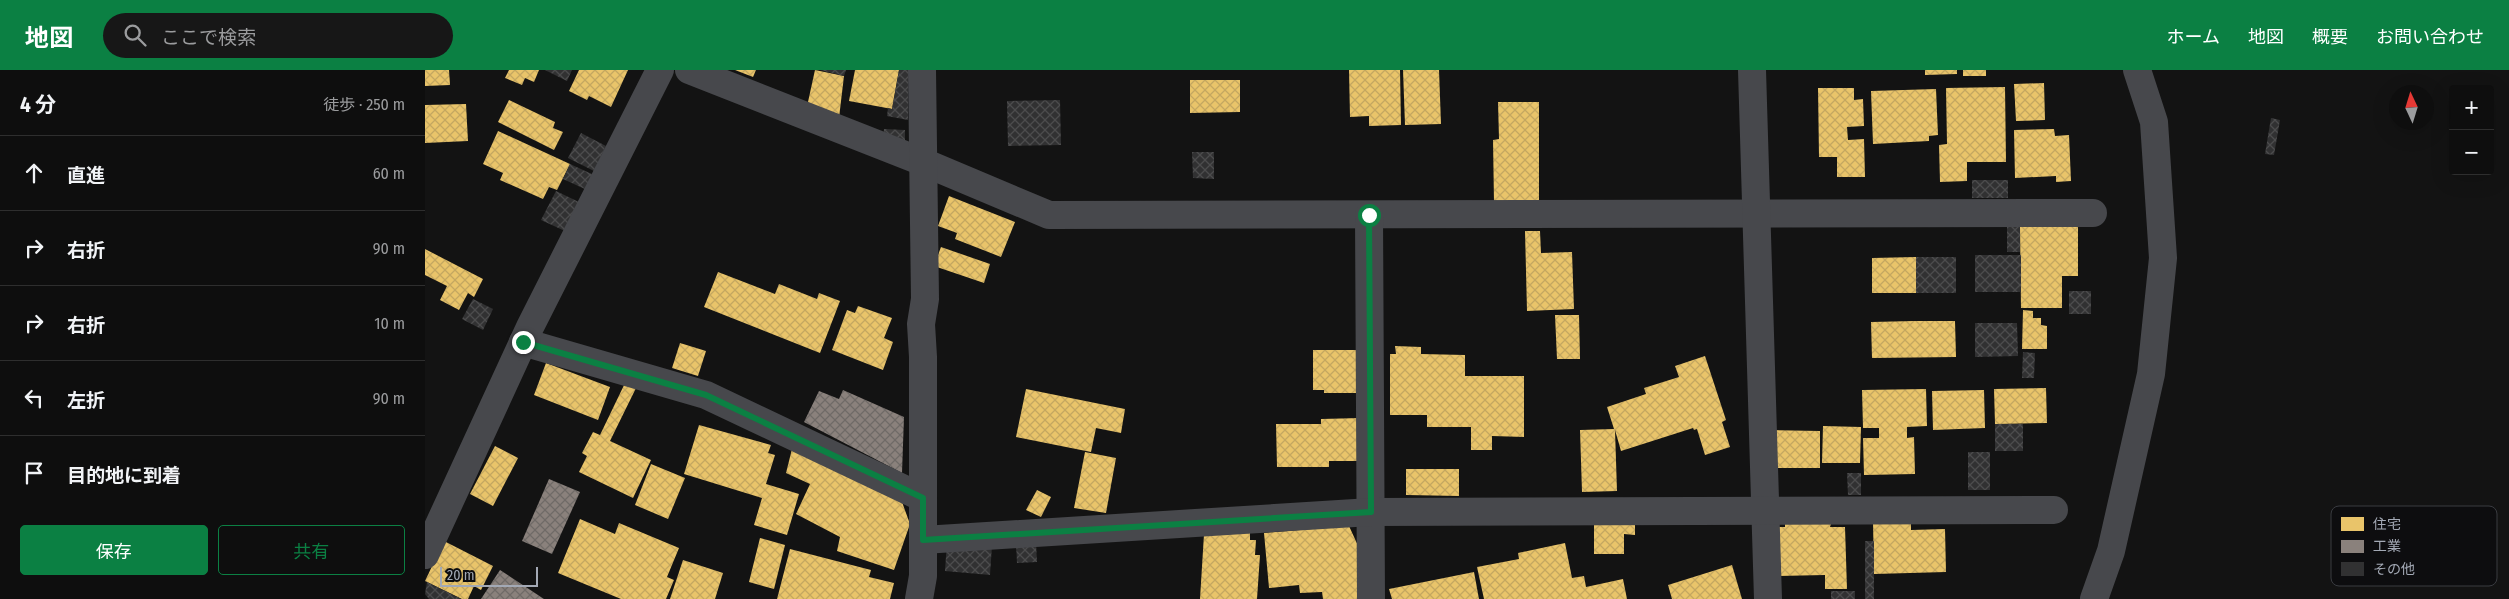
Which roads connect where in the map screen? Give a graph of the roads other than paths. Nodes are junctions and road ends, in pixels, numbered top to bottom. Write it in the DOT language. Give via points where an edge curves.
graph roads {
  1 [pos="660,70"];
  2 [pos="689,70"];
  3 [pos="922,70"];
  4 [pos="1752,70"];
  5 [pos="2137,70"];
  6 [pos="923,162"];
  7 [pos="2093,213"];
  8 [pos="1755,214"];
  9 [pos="1369,215"];
  10 [pos="523,342"];
  11 [pos="923,498"];
  12 [pos="2054,510"];
  13 [pos="1371,512"];
  14 [pos="1765,512"];
  15 [pos="923,540"];
  16 [pos="425,555"];
  17 [pos="919,599"];
  18 [pos="1371,599"];
  19 [pos="1768,599"];
  20 [pos="2095,599"];
  1 -- 10 [label="street"];
  2 -- 6 [label="street"];
  3 -- 6 [label="street"];
  4 -- 8 [label="street"];
  5 -- 20 [label="street" via="2154,122 2163,258 2151,374 2111,551"];
  6 -- 9 [label="street" via="1049,216"];
  6 -- 11 [label="street"];
  7 -- 8 [label="street"];
  8 -- 9 [label="street"];
  8 -- 14 [label="street"];
  9 -- 13 [label="street"];
  10 -- 11 [label="street" via="706,395"];
  10 -- 16 [label="street"];
  11 -- 15 [label="street"];
  12 -- 14 [label="street"];
  13 -- 14 [label="street"];
  13 -- 15 [label="street"];
  13 -- 18 [label="street"];
  14 -- 19 [label="street"];
  15 -- 17 [label="street"];
}
